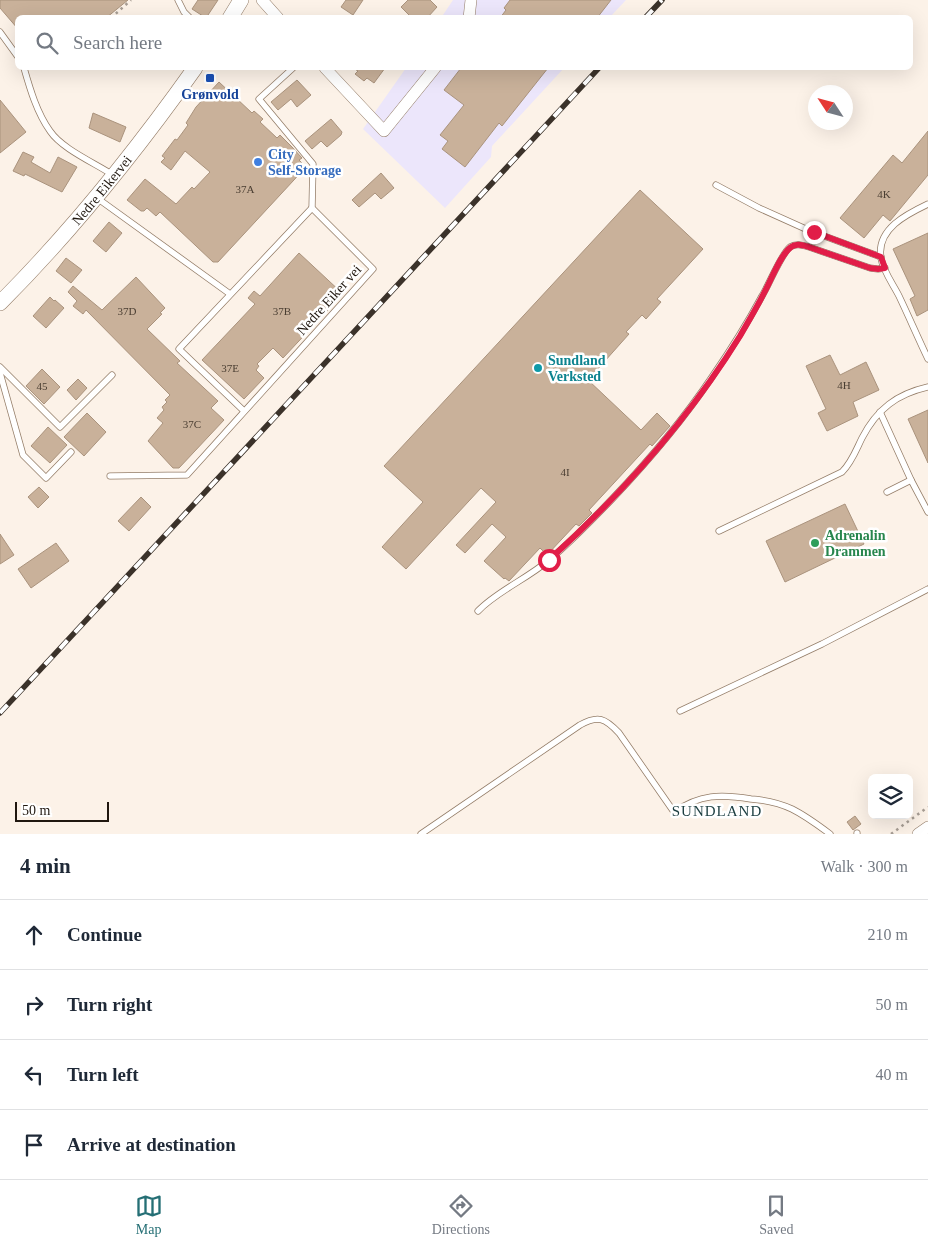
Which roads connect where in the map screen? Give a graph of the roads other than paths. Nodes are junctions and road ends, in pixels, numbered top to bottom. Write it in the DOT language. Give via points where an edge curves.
graph roads {
  1 [pos="178,0"];
  2 [pos="241,0"];
  3 [pos="262,0"];
  4 [pos="471,0"];
  5 [pos="187,15"];
  6 [pos="232,15"];
  7 [pos="275,15"];
  8 [pos="469,15"];
  9 [pos="0,32"];
  10 [pos="15,53"];
  11 [pos="25,70"];
  12 [pos="194,70"];
  13 [pos="291,70"];
  14 [pos="327,70"];
  15 [pos="433,70"];
  16 [pos="115,176"];
  17 [pos="716,185"];
  18 [pos="97,198"];
  19 [pos="928,204"];
  20 [pos="312,208"];
  21 [pos="881,257"];
  22 [pos="885,268"];
  23 [pos="230,294"];
  24 [pos="0,303"];
  25 [pos="928,359"];
  26 [pos="0,367"];
  27 [pos="0,373"];
  28 [pos="112,375"];
  29 [pos="928,387"];
  30 [pos="244,411"];
  31 [pos="880,412"];
  32 [pos="71,452"];
  33 [pos="110,476"];
  34 [pos="911,480"];
  35 [pos="886,492"];
  36 [pos="928,512"];
  37 [pos="719,531"];
  38 [pos="928,589"];
  39 [pos="478,611"];
  40 [pos="680,711"];
  41 [pos="928,826"];
  42 [pos="421,834"];
  43 [pos="830,834"];
  44 [pos="918,834"];
  1 -- 5 [label="lane"];
  2 -- 6 [label="main road"];
  3 -- 7 [label="street"];
  4 -- 8 [label="street"];
  9 -- 10 [label="lane"];
  11 -- 16 [label="lane" via="32,97 50,132 64,145"];
  12 -- 16 [label="main road, Nedre Eikervei"];
  13 -- 20 [label="lane" via="259,99 314,164"];
  14 -- 15 [label="street" via="384,131"];
  16 -- 18 [label="main road, Nedre Eikervei"];
  17 -- 21 [label="lane" via="808,230"];
  18 -- 23 [label="lane"];
  18 -- 24 [label="main road, Nedre Eikervei"];
  19 -- 21 [label="lane" via="889,230 883,238"];
  20 -- 23 [label="lane"];
  20 -- 30 [label="lane, Nedre Eiker vei" via="373,269"];
  21 -- 22 [label="lane"];
  22 -- 25 [label="lane"];
  22 -- 39 [label="lane" via="870,268 809,247 792,246 785,252 739,336 689,410 657,450 590,522 549,560"];
  23 -- 30 [label="lane" via="179,349"];
  26 -- 28 [label="lane" via="60,427"];
  27 -- 32 [label="lane" via="23,455 46,478"];
  29 -- 31 [label="lane" via="902,395"];
  30 -- 33 [label="lane, Nedre Eiker vei" via="187,475"];
  31 -- 34 [label="lane"];
  31 -- 37 [label="lane" via="842,472"];
  34 -- 35 [label="lane"];
  34 -- 36 [label="lane"];
  38 -- 40 [label="lane" via="837,637"];
  41 -- 44 [label="street"];
  42 -- 43 [label="lane" via="595,718 607,722 619,732 674,812 707,796 737,796 790,808"];
}
